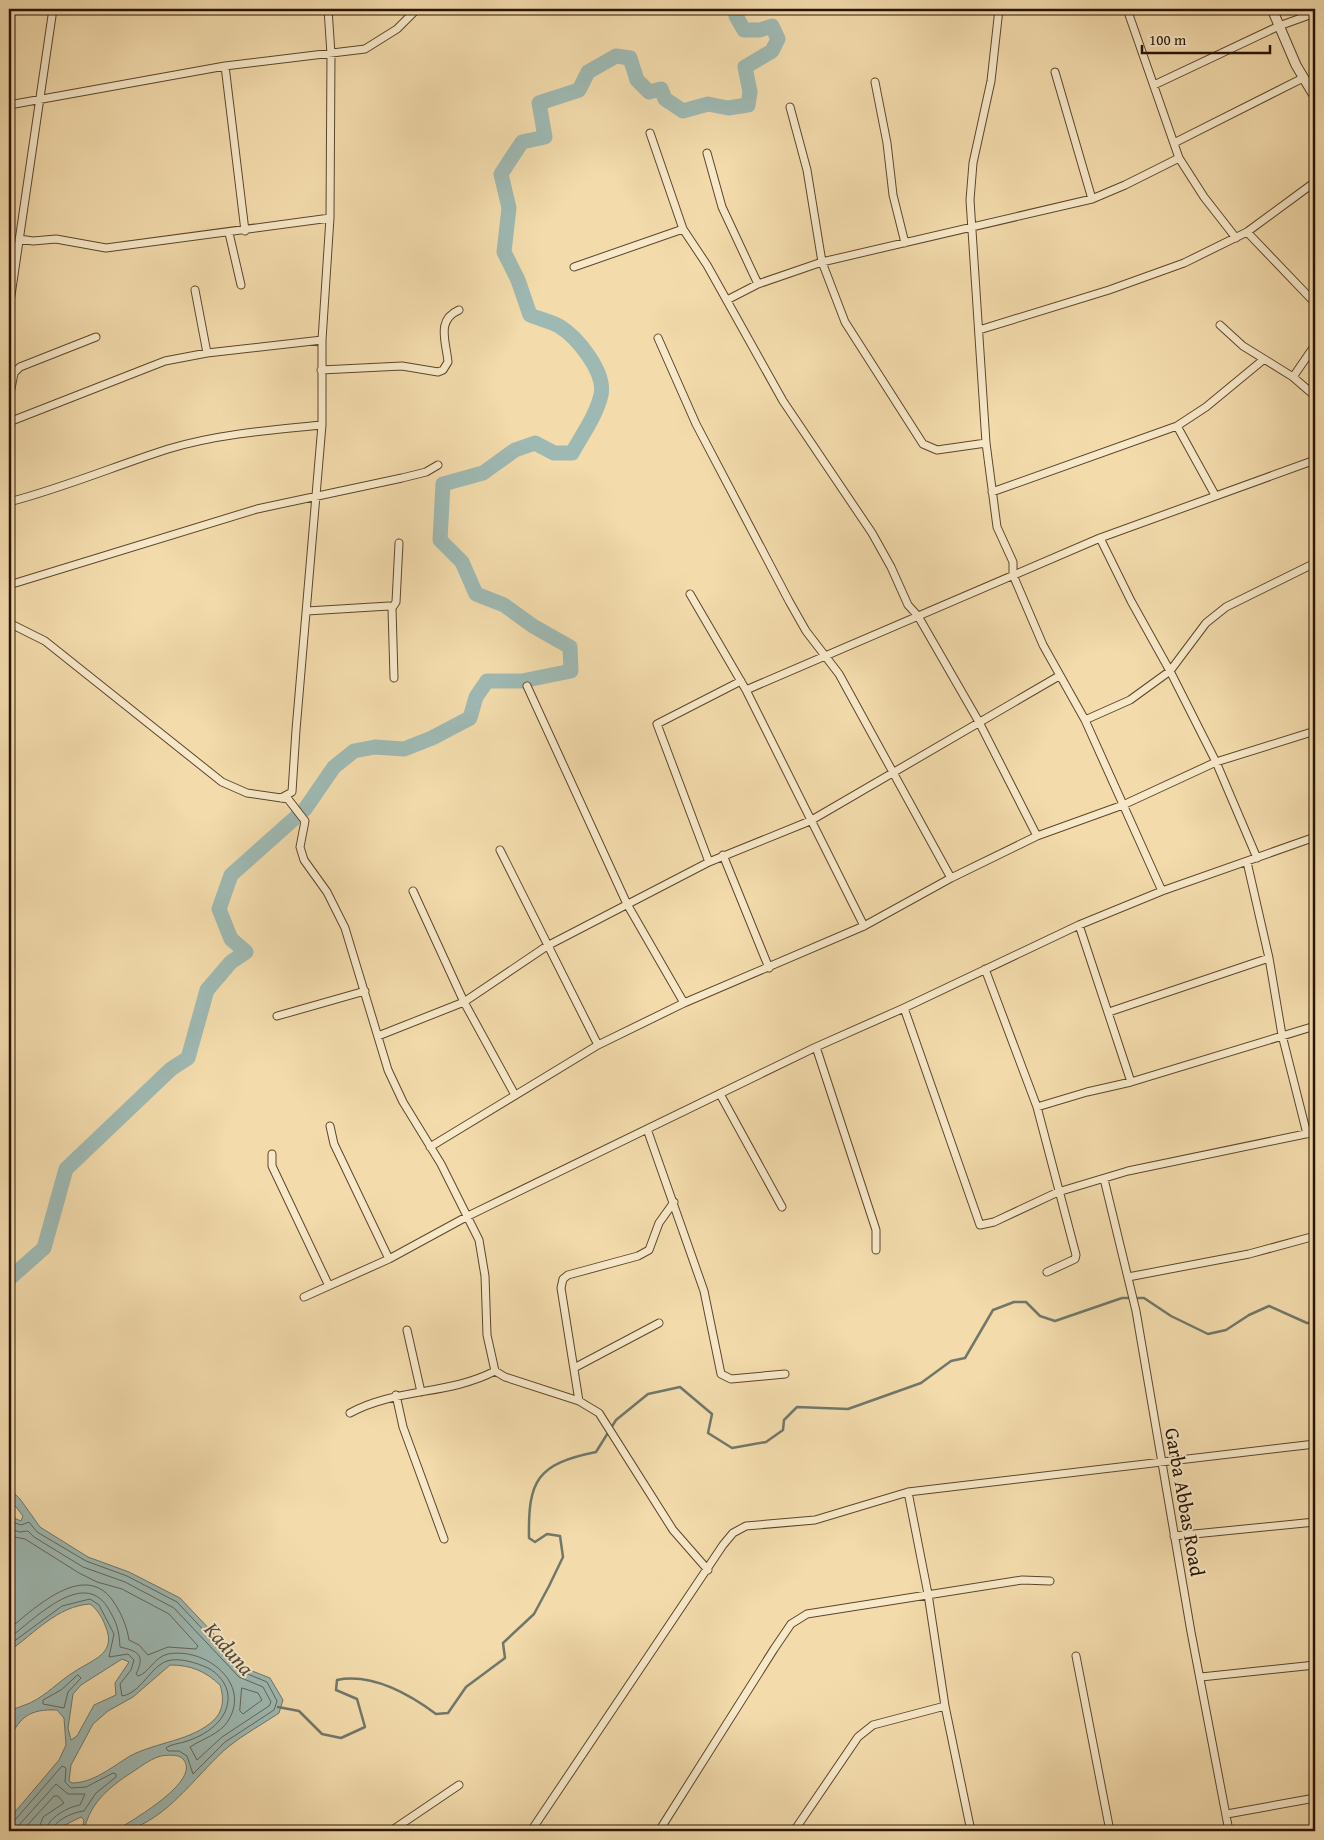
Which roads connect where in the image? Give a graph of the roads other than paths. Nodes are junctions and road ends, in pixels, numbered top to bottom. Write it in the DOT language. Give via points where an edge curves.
graph roads {
  1 [pos="53,9"];
  2 [pos="328,9"];
  3 [pos="416,9"];
  4 [pos="999,9"];
  5 [pos="1127,9"];
  6 [pos="1272,9"];
  7 [pos="1315,13"];
  8 [pos="1279,26"];
  9 [pos="331,54"];
  10 [pos="225,66"];
  11 [pos="1055,72"];
  12 [pos="1303,78"];
  13 [pos="875,82"];
  14 [pos="1154,85"];
  15 [pos="1315,97"];
  16 [pos="38,100"];
  17 [pos="9,105"];
  18 [pos="790,108"];
  19 [pos="650,133"];
  20 [pos="1174,143"];
  21 [pos="708,153"];
  22 [pos="1179,158"];
  23 [pos="1315,182"];
  24 [pos="1092,199"];
  25 [pos="330,218"];
  26 [pos="972,228"];
  27 [pos="683,229"];
  28 [pos="245,231"];
  29 [pos="1248,232"];
  30 [pos="229,233"];
  31 [pos="1236,238"];
  32 [pos="19,239"];
  33 [pos="905,243"];
  34 [pos="822,262"];
  35 [pos="574,267"];
  36 [pos="11,273"];
  37 [pos="758,284"];
  38 [pos="241,285"];
  39 [pos="195,290"];
  40 [pos="727,300"];
  41 [pos="1315,303"];
  42 [pos="9,309"];
  43 [pos="459,310"];
  44 [pos="1220,324"];
  45 [pos="979,330"];
  46 [pos="96,337"];
  47 [pos="658,338"];
  48 [pos="322,340"];
  49 [pos="1315,345"];
  50 [pos="207,353"];
  51 [pos="1264,360"];
  52 [pos="321,370"];
  53 [pos="1293,377"];
  54 [pos="1315,396"];
  55 [pos="9,399"];
  56 [pos="9,422"];
  57 [pos="322,425"];
  58 [pos="1177,426"];
  59 [pos="986,443"];
  60 [pos="1315,460"];
  61 [pos="438,465"];
  62 [pos="992,492"];
  63 [pos="317,494"];
  64 [pos="1216,495"];
  65 [pos="9,502"];
  66 [pos="1100,538"];
  67 [pos="399,544"];
  68 [pos="1315,563"];
  69 [pos="1013,575"];
  70 [pos="9,585"];
  71 [pos="690,594"];
  72 [pos="392,608"];
  73 [pos="307,611"];
  74 [pos="918,616"];
  75 [pos="9,623"];
  76 [pos="826,657"];
  77 [pos="1170,671"];
  78 [pos="1059,676"];
  79 [pos="394,678"];
  80 [pos="741,681"];
  81 [pos="527,686"];
  82 [pos="746,690"];
  83 [pos="1085,720"];
  84 [pos="979,722"];
  85 [pos="1315,731"];
  86 [pos="1216,762"];
  87 [pos="893,772"];
  88 [pos="285,799"];
  89 [pos="1123,805"];
  90 [pos="810,821"];
  91 [pos="1036,836"];
  92 [pos="1315,837"];
  93 [pos="500,850"];
  94 [pos="723,855"];
  95 [pos="1257,858"];
  96 [pos="709,862"];
  97 [pos="1247,862"];
  98 [pos="951,878"];
  99 [pos="413,891"];
  100 [pos="1162,891"];
  101 [pos="627,904"];
  102 [pos="1079,925"];
  103 [pos="864,926"];
  104 [pos="547,946"];
  105 [pos="1268,958"];
  106 [pos="769,968"];
  107 [pos="985,970"];
  108 [pos="364,991"];
  109 [pos="464,1002"];
  110 [pos="684,1003"];
  111 [pos="904,1008"];
  112 [pos="1109,1012"];
  113 [pos="277,1016"];
  114 [pos="1315,1026"];
  115 [pos="1282,1035"];
  116 [pos="378,1036"];
  117 [pos="598,1045"];
  118 [pos="816,1047"];
  119 [pos="1131,1082"];
  120 [pos="720,1094"];
  121 [pos="515,1095"];
  122 [pos="1037,1107"];
  123 [pos="330,1126"];
  124 [pos="647,1129"];
  125 [pos="1311,1133"];
  126 [pos="430,1147"];
  127 [pos="272,1154"];
  128 [pos="1104,1179"];
  129 [pos="1058,1192"];
  130 [pos="674,1202"];
  131 [pos="782,1207"];
  132 [pos="468,1216"];
  133 [pos="1315,1236"];
  134 [pos="876,1250"];
  135 [pos="389,1259"];
  136 [pos="1047,1272"];
  137 [pos="1128,1277"];
  138 [pos="329,1286"];
  139 [pos="304,1297"];
  140 [pos="659,1323"];
  141 [pos="407,1330"];
  142 [pos="574,1368"];
  143 [pos="495,1371"];
  144 [pos="785,1374"];
  145 [pos="421,1392"];
  146 [pos="396,1395"];
  147 [pos="579,1401"];
  148 [pos="350,1412"];
  149 [pos="1315,1444"];
  150 [pos="1161,1462"];
  151 [pos="908,1492"];
  152 [pos="1315,1522"];
  153 [pos="1174,1536"];
  154 [pos="444,1539"];
  155 [pos="708,1570"];
  156 [pos="1050,1581"];
  157 [pos="928,1594"];
  158 [pos="1076,1656"];
  159 [pos="1315,1665"];
  160 [pos="1200,1677"];
  161 [pos="945,1706"];
  162 [pos="460,1785"];
  163 [pos="1315,1798"];
  164 [pos="1227,1814"];
  165 [pos="391,1831"];
  166 [pos="531,1831"];
  167 [pos="659,1831"];
  168 [pos="794,1831"];
  169 [pos="971,1831"];
  170 [pos="1110,1831"];
  171 [pos="1229,1831"];
  1 -- 16 [label="street"];
  2 -- 9 [label="street"];
  3 -- 9 [label="street" via="397,29 365,49"];
  4 -- 26 [label="street" via="990,81 973,164"];
  5 -- 14 [label="street"];
  6 -- 8 [label="street"];
  7 -- 8 [label="street"];
  8 -- 12 [label="street"];
  8 -- 14 [label="street"];
  9 -- 10 [label="street"];
  9 -- 25 [label="street"];
  10 -- 16 [label="street"];
  10 -- 28 [label="street"];
  11 -- 24 [label="street"];
  12 -- 15 [label="street"];
  12 -- 20 [label="street"];
  13 -- 33 [label="street" via="893,196"];
  14 -- 20 [label="street"];
  16 -- 17 [label="street"];
  16 -- 32 [label="street"];
  18 -- 34 [label="street" via="807,170"];
  19 -- 27 [label="street"];
  20 -- 22 [label="street"];
  21 -- 37 [label="street" via="722,207"];
  22 -- 24 [label="street"];
  22 -- 31 [label="street"];
  23 -- 29 [label="street"];
  24 -- 26 [label="street"];
  25 -- 28 [label="street"];
  25 -- 48 [label="street"];
  26 -- 33 [label="street"];
  26 -- 45 [label="street"];
  27 -- 35 [label="street"];
  27 -- 40 [label="street"];
  28 -- 30 [label="street"];
  29 -- 31 [label="street"];
  29 -- 41 [label="street"];
  30 -- 32 [label="street" via="106,248 56,239"];
  30 -- 38 [label="street"];
  31 -- 45 [label="street" via="1184,263 1109,290"];
  32 -- 36 [label="street"];
  33 -- 34 [label="street"];
  34 -- 37 [label="street"];
  34 -- 59 [label="street" via="845,322 923,444 936,450"];
  36 -- 42 [label="street"];
  37 -- 40 [label="street"];
  39 -- 50 [label="street"];
  40 -- 74 [label="street" via="783,401 872,533 908,605"];
  43 -- 52 [label="street" via="446,317 444,323 448,362 443,370 402,366"];
  44 -- 51 [label="street"];
  45 -- 59 [label="street"];
  46 -- 55 [label="street" via="20,367 14,373"];
  47 -- 76 [label="street" via="696,424 789,601"];
  48 -- 50 [label="street"];
  48 -- 52 [label="street"];
  49 -- 53 [label="street"];
  50 -- 56 [label="street" via="153,364"];
  51 -- 53 [label="street"];
  51 -- 58 [label="street"];
  52 -- 57 [label="street"];
  53 -- 54 [label="street"];
  57 -- 63 [label="street"];
  57 -- 65 [label="street" via="221,436 169,449"];
  58 -- 62 [label="street"];
  58 -- 64 [label="street"];
  59 -- 62 [label="street"];
  60 -- 64 [label="street"];
  61 -- 63 [label="street" via="426,472 402,478"];
  62 -- 69 [label="street" via="997,527 1013,562"];
  63 -- 70 [label="street" via="257,509"];
  63 -- 73 [label="street"];
  64 -- 66 [label="street"];
  66 -- 69 [label="street"];
  66 -- 77 [label="street"];
  67 -- 72 [label="street" via="396,602"];
  68 -- 77 [label="street" via="1226,607 1206,623"];
  69 -- 74 [label="street"];
  69 -- 78 [label="street"];
  71 -- 80 [label="street"];
  72 -- 73 [label="street"];
  72 -- 79 [label="street"];
  73 -- 88 [label="street" via="292,792"];
  74 -- 76 [label="street"];
  74 -- 84 [label="street"];
  75 -- 88 [label="street" via="46,641 222,782 247,793"];
  76 -- 82 [label="street"];
  76 -- 87 [label="street" via="839,674"];
  77 -- 83 [label="street" via="1130,700"];
  77 -- 86 [label="street"];
  78 -- 83 [label="street"];
  78 -- 84 [label="street"];
  80 -- 82 [label="street"];
  80 -- 96 [label="street" via="657,724"];
  81 -- 101 [label="street"];
  82 -- 90 [label="street"];
  83 -- 89 [label="street"];
  84 -- 87 [label="street"];
  84 -- 91 [label="street"];
  85 -- 86 [label="street"];
  86 -- 89 [label="street"];
  86 -- 95 [label="street"];
  87 -- 90 [label="street"];
  87 -- 98 [label="street"];
  88 -- 108 [label="street" via="305,821 300,847 304,860 327,892 345,928"];
  89 -- 91 [label="street"];
  89 -- 100 [label="street"];
  90 -- 94 [label="street"];
  90 -- 103 [label="street"];
  91 -- 98 [label="street"];
  92 -- 95 [label="street"];
  93 -- 104 [label="street"];
  94 -- 96 [label="street"];
  94 -- 106 [label="street"];
  95 -- 97 [label="street"];
  96 -- 101 [label="street"];
  97 -- 100 [label="street"];
  97 -- 105 [label="street"];
  98 -- 103 [label="street"];
  99 -- 109 [label="street"];
  100 -- 102 [label="street"];
  101 -- 104 [label="street"];
  101 -- 110 [label="street"];
  102 -- 107 [label="street"];
  102 -- 112 [label="street"];
  103 -- 106 [label="street"];
  104 -- 109 [label="street"];
  104 -- 117 [label="street"];
  105 -- 112 [label="street"];
  105 -- 115 [label="street"];
  106 -- 110 [label="street"];
  107 -- 111 [label="street"];
  107 -- 122 [label="street"];
  108 -- 113 [label="street"];
  108 -- 116 [label="street"];
  109 -- 116 [label="street"];
  109 -- 121 [label="street"];
  110 -- 117 [label="street"];
  111 -- 118 [label="street"];
  111 -- 129 [label="street" via="980,1225 994,1222"];
  112 -- 119 [label="street"];
  114 -- 115 [label="street"];
  115 -- 119 [label="street"];
  115 -- 125 [label="street"];
  116 -- 126 [label="street" via="396,1088"];
  117 -- 121 [label="street"];
  118 -- 120 [label="street"];
  118 -- 134 [label="street" via="876,1230"];
  119 -- 122 [label="street"];
  120 -- 124 [label="street"];
  120 -- 131 [label="street"];
  121 -- 126 [label="street"];
  122 -- 129 [label="street"];
  123 -- 135 [label="street" via="334,1144"];
  124 -- 130 [label="street"];
  124 -- 132 [label="street"];
  125 -- 128 [label="street" via="1128,1170"];
  126 -- 132 [label="street"];
  127 -- 138 [label="street" via="272,1166"];
  128 -- 129 [label="street"];
  128 -- 137 [label="street, Garba Abbas Road"];
  129 -- 136 [label="street" via="1076,1255 1068,1264"];
  130 -- 142 [label="street" via="659,1223 649,1250 568,1275 563,1280 561,1288"];
  130 -- 144 [label="street" via="704,1291 721,1374 731,1380"];
  132 -- 135 [label="street"];
  132 -- 143 [label="street" via="479,1240 485,1276 487,1335"];
  133 -- 137 [label="street" via="1249,1254"];
  135 -- 138 [label="street"];
  137 -- 150 [label="street, Garba Abbas Road"];
  138 -- 139 [label="street"];
  140 -- 142 [label="street"];
  141 -- 145 [label="street"];
  142 -- 147 [label="street"];
  143 -- 145 [label="street" via="468,1384"];
  143 -- 147 [label="street"];
  145 -- 146 [label="street"];
  146 -- 148 [label="street"];
  146 -- 154 [label="street" via="404,1427"];
  147 -- 155 [label="street" via="599,1413 673,1530"];
  149 -- 150 [label="street"];
  150 -- 151 [label="street"];
  150 -- 153 [label="street, Garba Abbas Road"];
  151 -- 155 [label="street" via="815,1520 746,1526 733,1533"];
  151 -- 157 [label="street"];
  152 -- 153 [label="street"];
  153 -- 160 [label="street, Garba Abbas Road"];
  155 -- 166 [label="street"];
  156 -- 157 [label="street" via="1022,1580"];
  157 -- 161 [label="street"];
  157 -- 167 [label="street" via="807,1614 791,1624"];
  158 -- 170 [label="street"];
  159 -- 160 [label="street"];
  160 -- 164 [label="street, Garba Abbas Road"];
  161 -- 168 [label="street" via="873,1725 858,1737"];
  161 -- 169 [label="street"];
  162 -- 165 [label="street"];
  163 -- 164 [label="street"];
  164 -- 171 [label="street, Garba Abbas Road"];
}
